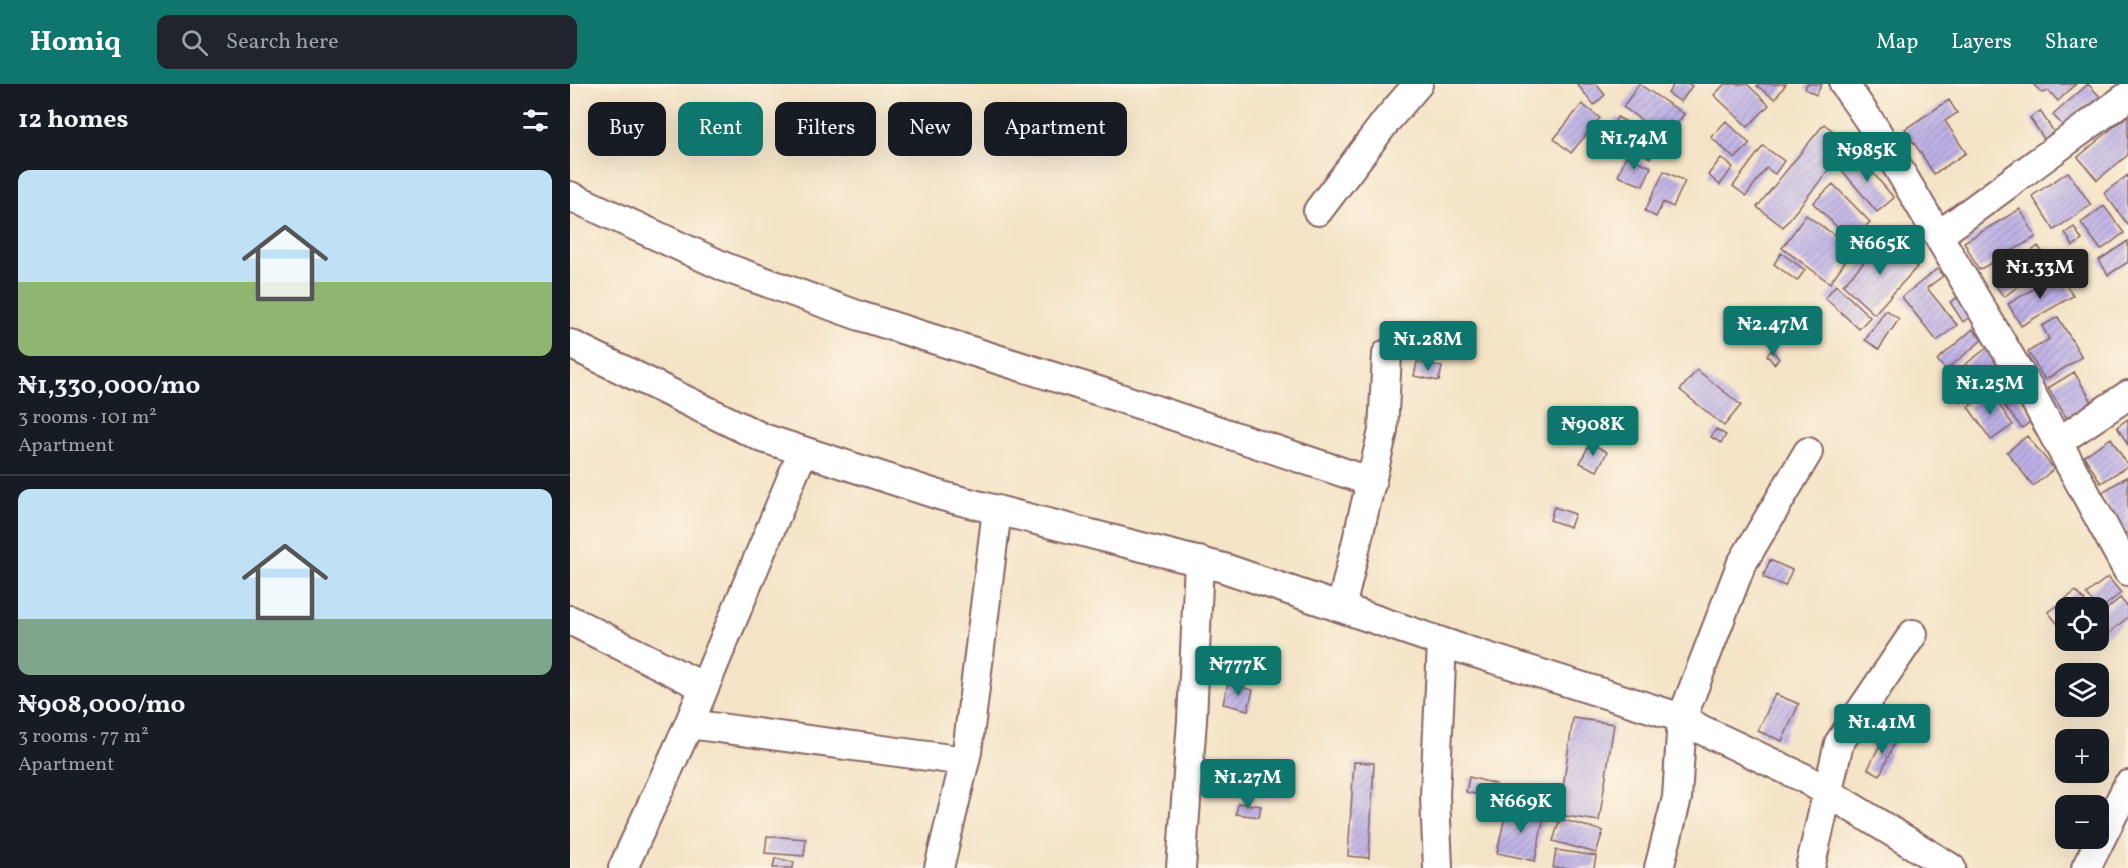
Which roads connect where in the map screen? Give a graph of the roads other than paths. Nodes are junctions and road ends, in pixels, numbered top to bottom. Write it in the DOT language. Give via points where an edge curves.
graph roads {
  1 [pos="1418,84"];
  2 [pos="1844,84"];
  3 [pos="2128,96"];
  4 [pos="570,196"];
  5 [pos="1318,211"];
  6 [pos="1939,235"];
  7 [pos="570,344"];
  8 [pos="1388,354"];
  9 [pos="2128,395"];
  10 [pos="2058,442"];
  11 [pos="803,451"];
  12 [pos="1808,452"];
  13 [pos="1372,482"];
  14 [pos="997,510"];
  15 [pos="1199,561"];
  16 [pos="2128,571"];
  17 [pos="1341,608"];
  18 [pos="570,620"];
  19 [pos="1913,634"];
  20 [pos="1442,643"];
  21 [pos="704,687"];
  22 [pos="1682,718"];
  23 [pos="689,724"];
  24 [pos="965,761"];
  25 [pos="2128,785"];
  26 [pos="1828,794"];
  27 [pos="1820,863"];
  28 [pos="623,868"];
  29 [pos="939,868"];
  30 [pos="1181,868"];
  31 [pos="1438,868"];
  32 [pos="1659,868"];
  33 [pos="1951,868"];
  34 [pos="2086,868"];
  1 -- 5 [label="street"];
  2 -- 6 [label="street"];
  3 -- 6 [label="street"];
  4 -- 13 [label="street" via="727,268 860,316"];
  6 -- 10 [label="street"];
  7 -- 11 [label="street" via="763,438"];
  8 -- 13 [label="street" via="1383,431"];
  9 -- 10 [label="street"];
  10 -- 16 [label="street"];
  11 -- 14 [label="street"];
  11 -- 21 [label="street"];
  12 -- 22 [label="street" via="1741,565"];
  13 -- 17 [label="street"];
  14 -- 15 [label="street"];
  14 -- 24 [label="street"];
  15 -- 17 [label="street"];
  15 -- 30 [label="street"];
  17 -- 20 [label="street"];
  18 -- 21 [label="street"];
  19 -- 26 [label="street" via="1839,743"];
  20 -- 22 [label="street"];
  20 -- 31 [label="street" via="1435,796"];
  21 -- 23 [label="street"];
  22 -- 26 [label="street" via="1804,778"];
  22 -- 32 [label="street" via="1677,798"];
  23 -- 24 [label="street"];
  23 -- 28 [label="street"];
  24 -- 29 [label="street"];
  25 -- 34 [label="street"];
  26 -- 27 [label="street"];
  26 -- 33 [label="street"];
}
